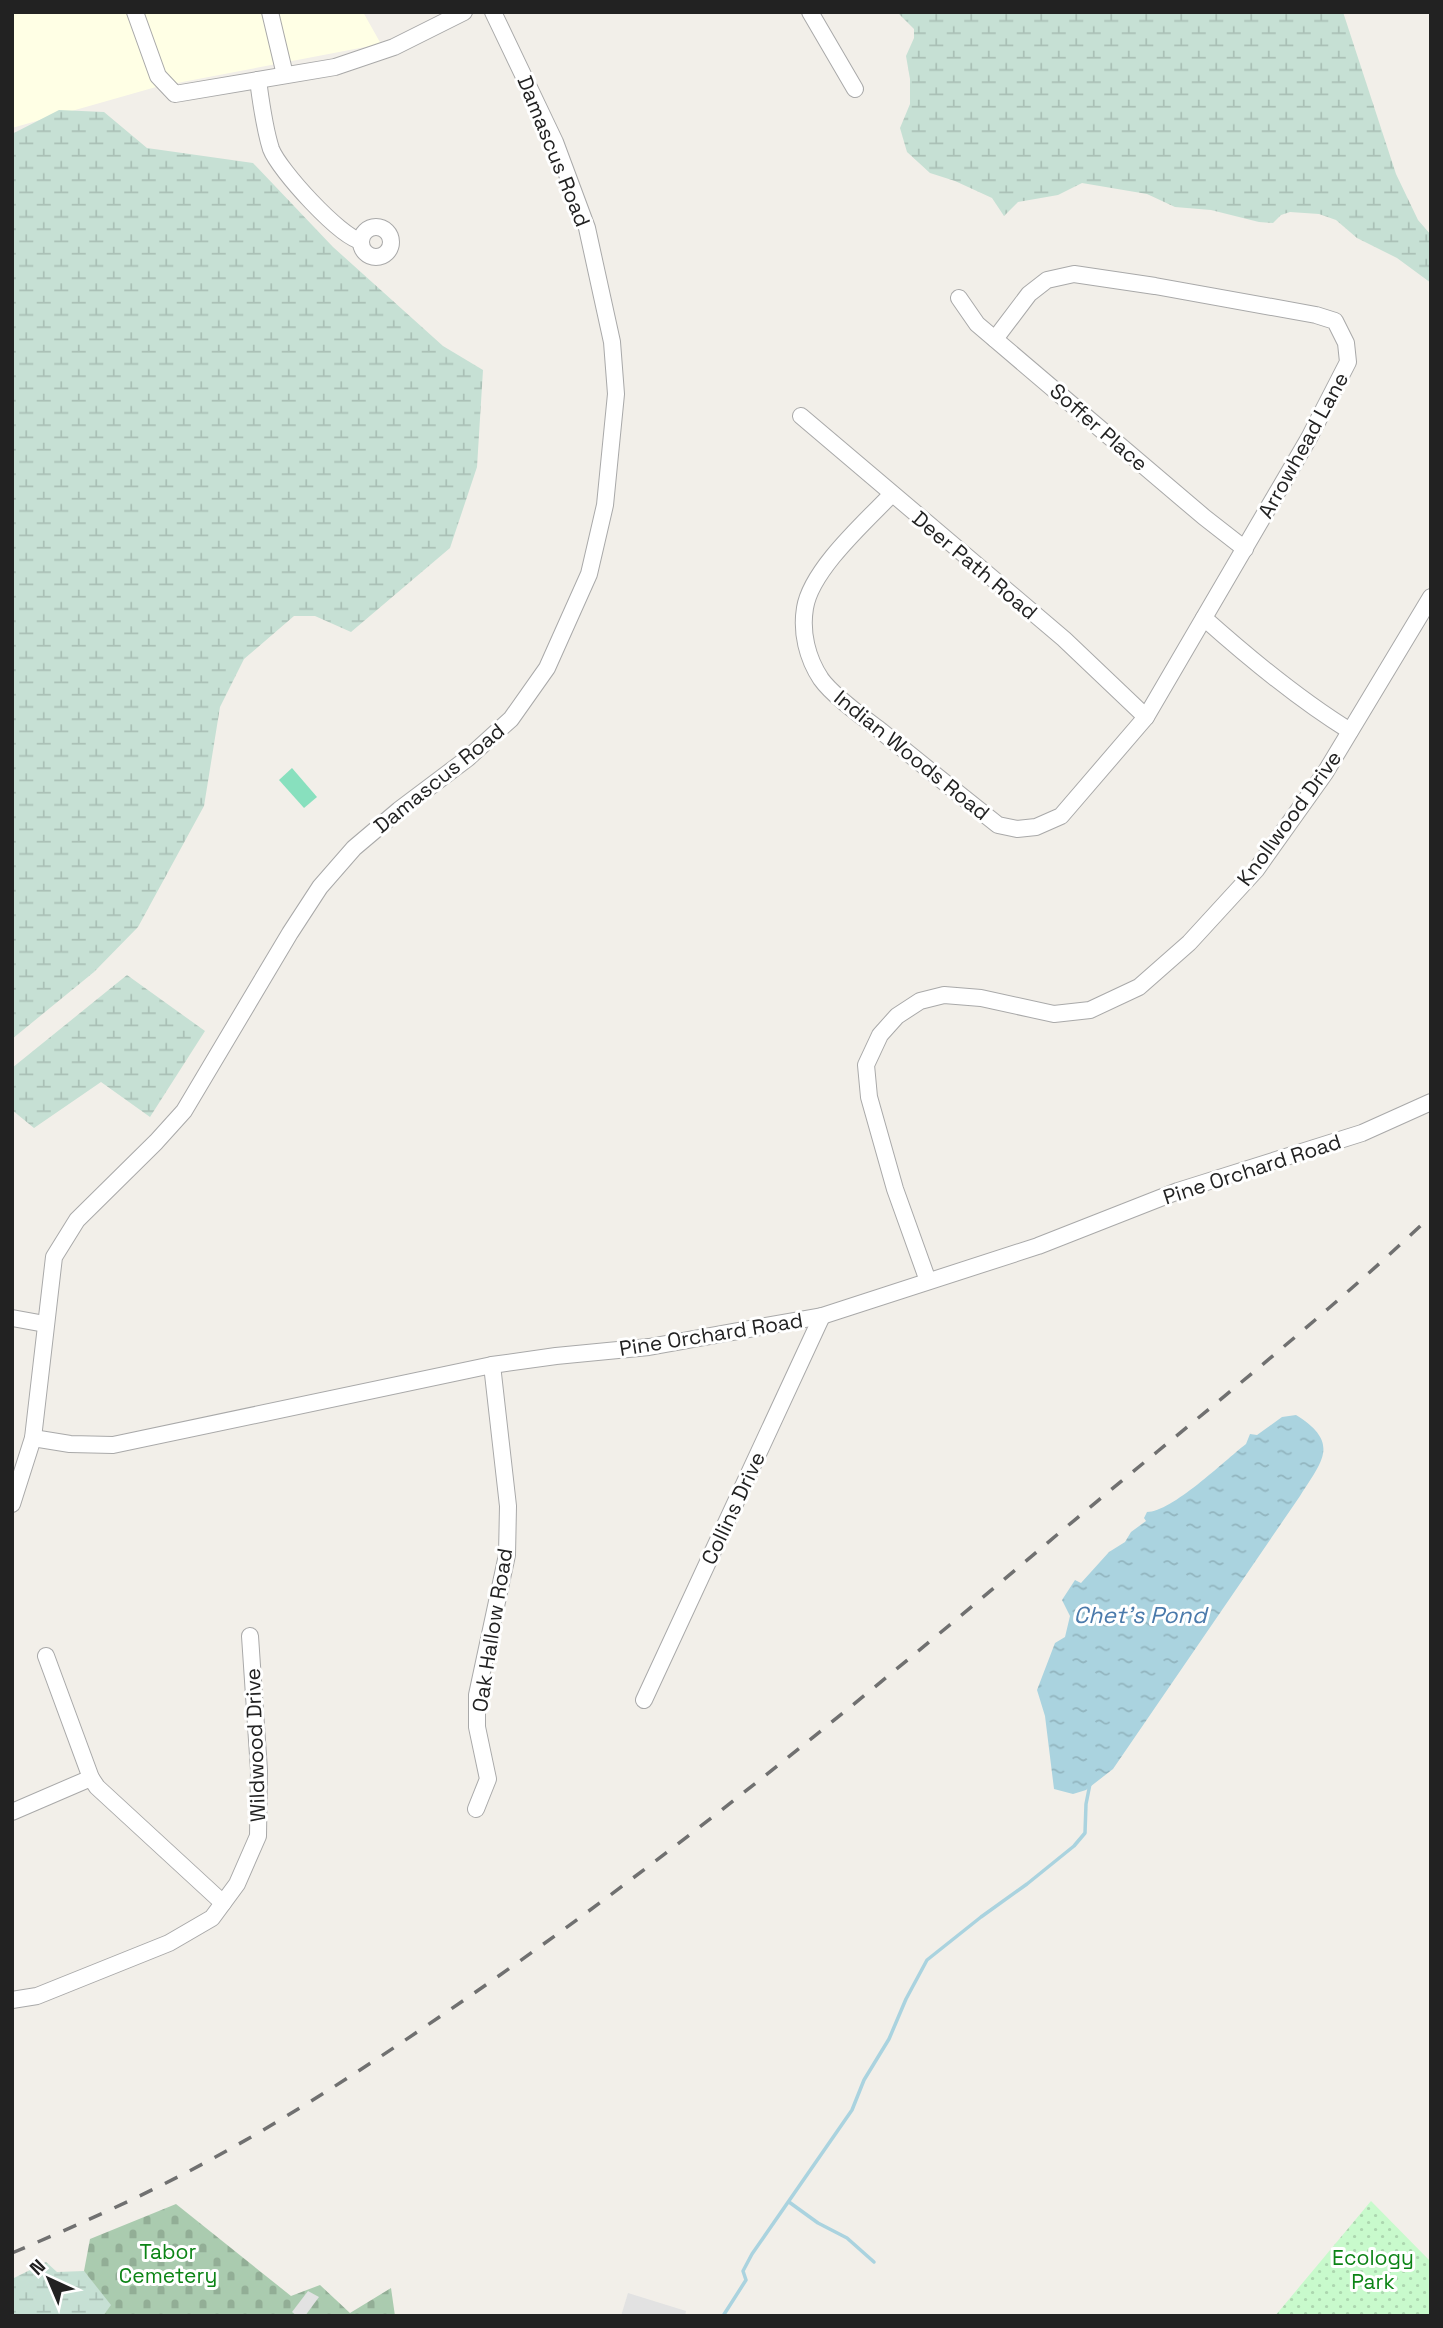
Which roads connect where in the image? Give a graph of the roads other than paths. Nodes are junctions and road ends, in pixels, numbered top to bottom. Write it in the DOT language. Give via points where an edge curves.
graph roads {
  1 [pos="135,12"];
  2 [pos="270,12"];
  3 [pos="464,12"];
  4 [pos="493,12"];
  5 [pos="810,12"];
  6 [pos="285,75"];
  7 [pos="258,80"];
  8 [pos="855,89"];
  9 [pos="361,241"];
  10 [pos="959,298"];
  11 [pos="995,339"];
  12 [pos="801,416"];
  13 [pos="892,494"];
  14 [pos="1245,549"];
  15 [pos="1431,597"];
  16 [pos="1205,618"];
  17 [pos="1146,717"];
  18 [pos="1350,731"];
  19 [pos="1431,1102"];
  20 [pos="928,1281"];
  21 [pos="822,1316"];
  22 [pos="12,1318"];
  23 [pos="45,1324"];
  24 [pos="492,1365"];
  25 [pos="33,1438"];
  26 [pos="12,1504"];
  27 [pos="250,1636"];
  28 [pos="46,1656"];
  29 [pos="645,1700"];
  30 [pos="91,1777"];
  31 [pos="476,1809"];
  32 [pos="12,1812"];
  33 [pos="223,1903"];
  34 [pos="12,2000"];
  1 -- 7 [label="street" via="158,76 175,94"];
  2 -- 6 [label="street"];
  3 -- 6 [label="street" via="394,47 335,67"];
  4 -- 23 [label="street, Damascus Road" via="555,142 586,228 612,342 616,394 606,505 589,574 547,668 511,719 355,848 329,877 290,933 184,1111 77,1220 54,1257"];
  5 -- 8 [label="street"];
  6 -- 7 [label="street"];
  7 -- 9 [label="street" via="272,151 337,228"];
  10 -- 11 [label="street, Soffer Place" via="977,324"];
  11 -- 14 [label="street, Soffer Place"];
  11 -- 14 [label="street, Arrowhead Lane" via="1029,294 1047,280 1074,274 1335,321 1346,343 1348,362"];
  12 -- 13 [label="street, Deer Path Road"];
  13 -- 17 [label="street, Deer Path Road" via="1064,639"];
  13 -- 17 [label="street, Indian Woods Road" via="817,578 805,606 804,637 811,662 822,681 858,713 998,825 1017,829 1061,816"];
  14 -- 16 [label="street, Arrowhead Lane"];
  15 -- 18 [label="street, Knollwood Drive"];
  16 -- 17 [label="street, Indian Woods Road"];
  16 -- 18 [label="street" via="1247,656"];
  18 -- 20 [label="street, Knollwood Drive" via="1256,870 1189,943 1139,987 1090,1010 1055,1014 944,995 920,1001 880,1035 866,1065 869,1097"];
  19 -- 20 [label="street, Pine Orchard Road" via="1362,1133 1178,1191 1038,1247"];
  20 -- 21 [label="street, Pine Orchard Road"];
  21 -- 24 [label="street, Pine Orchard Road" via="649,1347"];
  21 -- 29 [label="street, Collins Drive"];
  22 -- 23 [label="street"];
  23 -- 25 [label="street, Damascus Road"];
  24 -- 25 [label="street, Pine Orchard Road" via="113,1445"];
  24 -- 31 [label="street, Oak Hallow Road" via="508,1506 507,1555 477,1695 477,1727 488,1779"];
  25 -- 26 [label="street"];
  27 -- 33 [label="street, Wildwood Drive" via="260,1770 258,1836 237,1884"];
  28 -- 30 [label="street"];
  30 -- 32 [label="street"];
  30 -- 33 [label="street"];
  33 -- 34 [label="street, Wildwood Drive" via="212,1918 169,1943 37,1996"];
}
